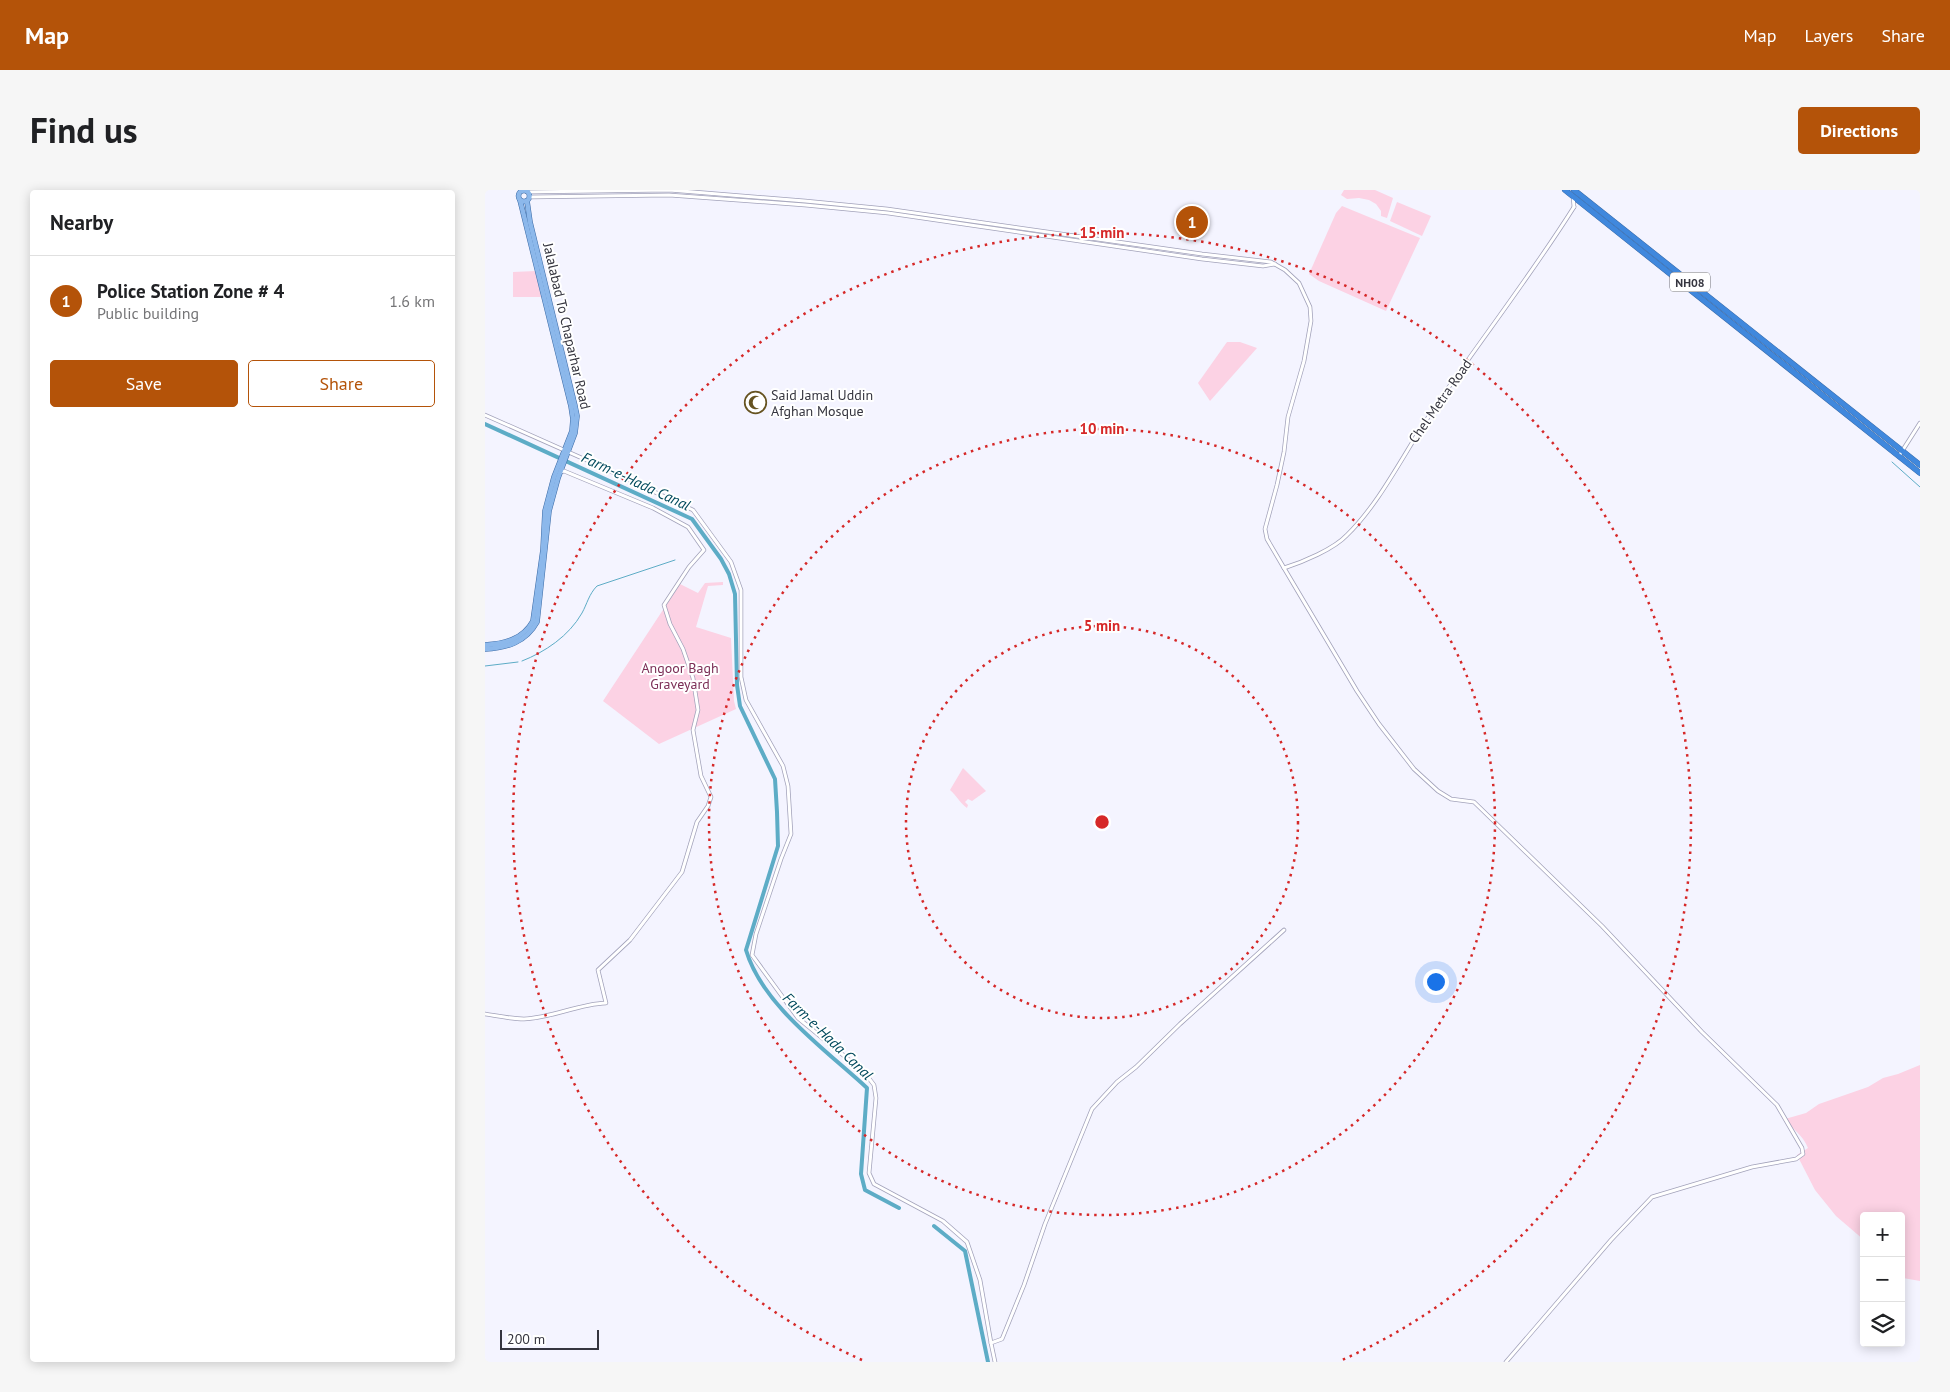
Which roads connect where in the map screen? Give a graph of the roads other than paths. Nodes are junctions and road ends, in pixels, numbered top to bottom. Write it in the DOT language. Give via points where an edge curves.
graph roads {
  1 [pos="1565,190"];
  2 [pos="520,191"];
  3 [pos="1573,193"];
  4 [pos="528,194"];
  5 [pos="520,200"];
  6 [pos="1585,206"];
  7 [pos="1574,207"];
  8 [pos="1793,372"];
  9 [pos="1805,375"];
  10 [pos="485,415"];
  11 [pos="1920,423"];
  12 [pos="1903,451"];
  13 [pos="566,453"];
  14 [pos="1899,456"];
  15 [pos="1920,465"];
  16 [pos="557,472"];
  17 [pos="1920,473"];
  18 [pos="1284,568"];
  19 [pos="485,645"];
  20 [pos="485,649"];
  21 [pos="1284,930"];
  22 [pos="485,1014"];
  23 [pos="991,1343"];
  24 [pos="995,1362"];
  25 [pos="1506,1362"];
  1 -- 3 [label="highway, NH08"];
  2 -- 4 [label="main road"];
  2 -- 5 [label="main road"];
  3 -- 6 [label="highway, NH08"];
  3 -- 7 [label="street"];
  3 -- 9 [label="highway, NH08"];
  4 -- 5 [label="main road"];
  4 -- 13 [label="main road, Jalalabad To Chaparhar Road" via="530,222 575,406 577,425"];
  4 -- 18 [label="street" via="669,195 805,205 888,213 1219,261 1263,266 1273,263 1299,283 1310,307 1311,321 1265,529 1267,539"];
  5 -- 13 [label="main road, Jalalabad To Chaparhar Road" via="571,406 572,431"];
  6 -- 7 [label="street"];
  6 -- 8 [label="highway, NH08"];
  7 -- 18 [label="street, Chel Metra Road" via="1433,408 1354,528 1322,552"];
  8 -- 9 [label="highway, NH08"];
  8 -- 14 [label="highway, NH08"];
  9 -- 12 [label="highway, NH08"];
  10 -- 13 [label="street"];
  11 -- 12 [label="street"];
  12 -- 14 [label="street"];
  12 -- 15 [label="highway, NH08"];
  13 -- 16 [label="main road"];
  13 -- 23 [label="street" via="693,510 731,562 741,590 741,677 746,700 783,766 788,786 791,834 756,934 752,955 798,1018 865,1073 874,1085 876,1098 869,1173 874,1184 943,1221 967,1242 980,1280"];
  14 -- 17 [label="highway, NH08"];
  16 -- 19 [label="main road" via="545,511 533,621 520,637"];
  16 -- 20 [label="main road" via="549,511 537,622 522,640"];
  16 -- 22 [label="street" via="565,471 689,527 704,550 664,605 693,678 697,710 693,730 701,776 711,797 697,822 681,872 630,940 598,970 606,1003 524,1019"];
  18 -- 25 [label="street" via="1364,703 1414,768 1451,799 1473,802 1602,926 1702,1032 1777,1104 1802,1148 1803,1154 1796,1159 1752,1167 1652,1197"];
  21 -- 23 [label="street" via="1117,1082 1092,1109 1003,1339"];
  23 -- 24 [label="street"];
}
